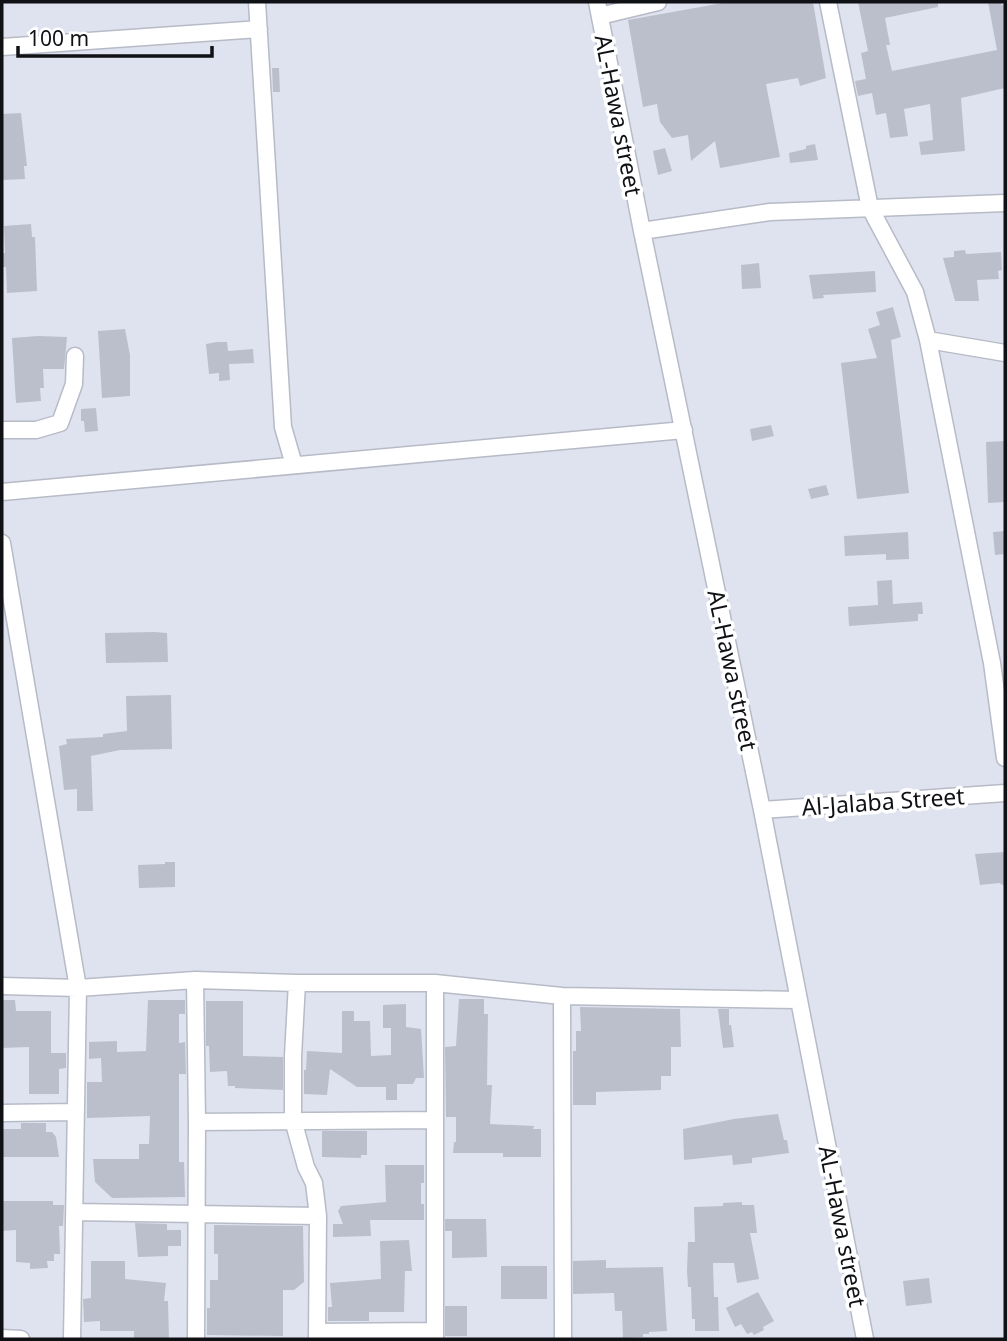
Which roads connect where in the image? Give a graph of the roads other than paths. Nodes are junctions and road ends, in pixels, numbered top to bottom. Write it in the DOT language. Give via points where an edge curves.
graph roads {
  1 [pos="257,2"];
  2 [pos="658,2"];
  3 [pos="828,2"];
  4 [pos="598,9"];
  5 [pos="259,29"];
  6 [pos="2,47"];
  7 [pos="1005,202"];
  8 [pos="870,208"];
  9 [pos="642,231"];
  10 [pos="928,340"];
  11 [pos="1005,353"];
  12 [pos="75,356"];
  13 [pos="2,430"];
  14 [pos="684,430"];
  15 [pos="294,465"];
  16 [pos="2,492"];
  17 [pos="2,543"];
  18 [pos="1005,758"];
  19 [pos="1005,793"];
  20 [pos="762,810"];
  21 [pos="195,980"];
  22 [pos="435,983"];
  23 [pos="297,984"];
  24 [pos="2,986"];
  25 [pos="78,988"];
  26 [pos="562,996"];
  27 [pos="799,1000"];
  28 [pos="75,1112"];
  29 [pos="2,1113"];
  30 [pos="292,1120"];
  31 [pos="435,1120"];
  32 [pos="197,1122"];
  33 [pos="75,1212"];
  34 [pos="195,1214"];
  35 [pos="318,1216"];
  36 [pos="435,1335"];
  37 [pos="317,1336"];
  38 [pos="2,1338"];
  39 [pos="21,1339"];
  40 [pos="72,1339"];
  41 [pos="195,1339"];
  42 [pos="563,1339"];
  43 [pos="865,1339"];
  1 -- 5 [label="street"];
  2 -- 4 [label="street"];
  3 -- 8 [label="street"];
  4 -- 9 [label="street, AL-Hawa street"];
  5 -- 6 [label="street"];
  5 -- 15 [label="street" via="283,427"];
  7 -- 8 [label="street"];
  8 -- 9 [label="street" via="770,212"];
  8 -- 10 [label="street" via="915,292"];
  9 -- 14 [label="street, AL-Hawa street"];
  10 -- 11 [label="street"];
  10 -- 18 [label="street" via="992,663"];
  12 -- 13 [label="street" via="74,384 60,423 36,430"];
  14 -- 15 [label="street"];
  14 -- 20 [label="street, AL-Hawa street"];
  15 -- 16 [label="street"];
  17 -- 25 [label="street"];
  19 -- 20 [label="street, Al-Jalaba Street"];
  20 -- 27 [label="street, AL-Hawa street"];
  21 -- 23 [label="street"];
  21 -- 25 [label="street"];
  21 -- 32 [label="street"];
  22 -- 23 [label="street"];
  22 -- 26 [label="street"];
  22 -- 31 [label="street"];
  23 -- 30 [label="street"];
  24 -- 25 [label="street"];
  25 -- 28 [label="street"];
  26 -- 27 [label="street"];
  26 -- 42 [label="street"];
  27 -- 43 [label="street, AL-Hawa street"];
  28 -- 29 [label="street"];
  28 -- 33 [label="street"];
  30 -- 31 [label="street"];
  30 -- 32 [label="street"];
  30 -- 35 [label="street" via="314,1183"];
  31 -- 36 [label="street"];
  32 -- 34 [label="street"];
  33 -- 34 [label="street"];
  33 -- 40 [label="street"];
  34 -- 35 [label="street"];
  34 -- 41 [label="street"];
  35 -- 37 [label="street"];
  36 -- 37 [label="street"];
  38 -- 39 [label="street"];
}
